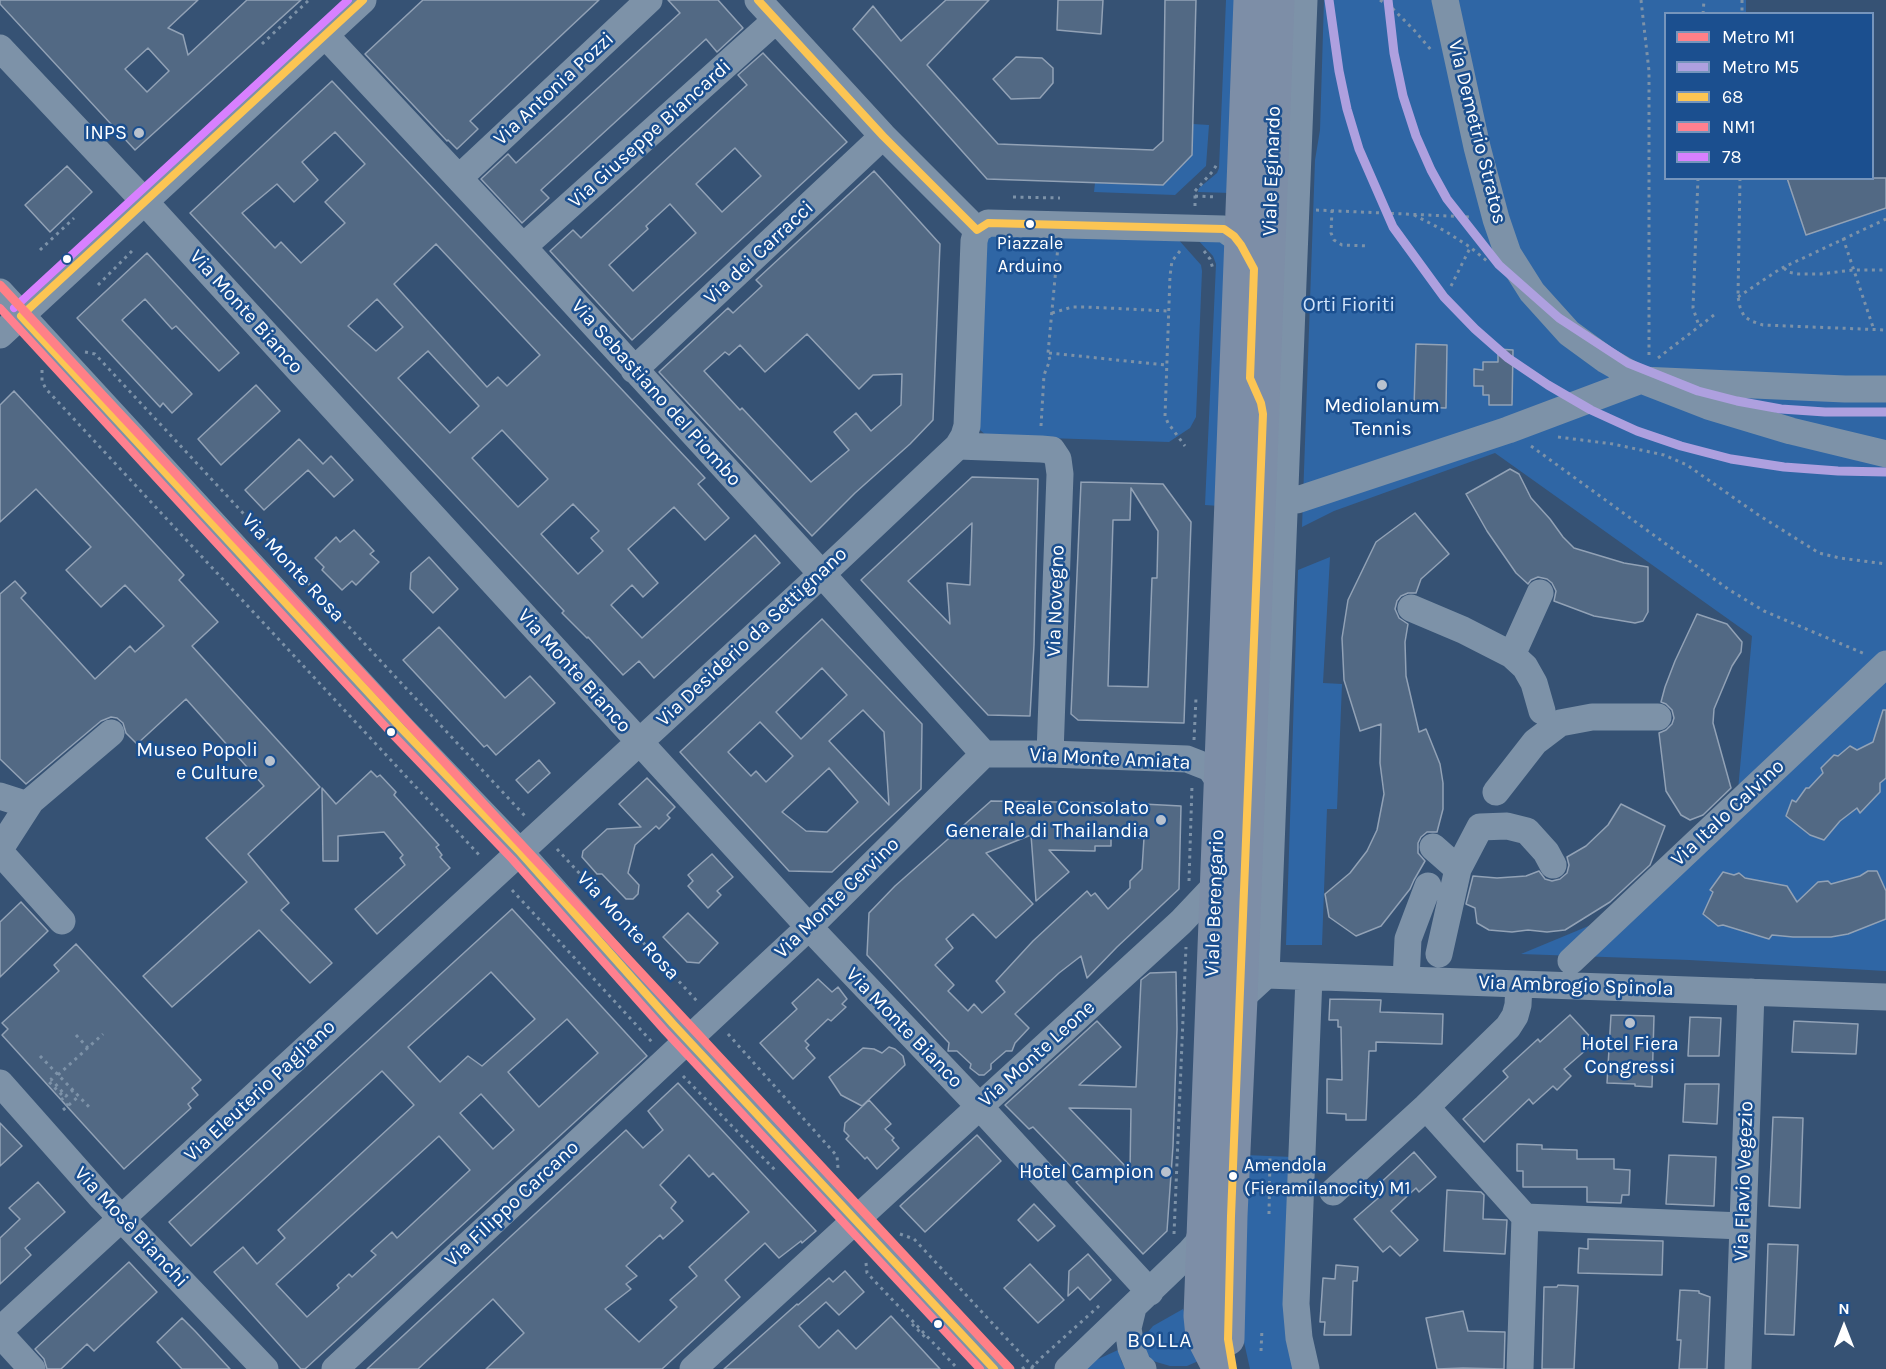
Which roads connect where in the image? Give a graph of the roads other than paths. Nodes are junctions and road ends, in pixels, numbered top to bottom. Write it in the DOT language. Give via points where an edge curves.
graph roads {
  1 [pos="363,0"];
  2 [pos="649,0"];
  3 [pos="758,0"];
  4 [pos="1250,0"];
  5 [pos="1263,0"];
  6 [pos="1278,0"];
  7 [pos="1304,0"];
  8 [pos="1445,0"];
  9 [pos="776,20"];
  10 [pos="325,35"];
  11 [pos="0,48"];
  12 [pos="884,136"];
  13 [pos="1286,140"];
  14 [pos="459,178"];
  15 [pos="145,202"];
  16 [pos="977,230"];
  17 [pos="1241,244"];
  18 [pos="523,247"];
  19 [pos="0,292"];
  20 [pos="21,316"];
  21 [pos="0,335"];
  22 [pos="634,370"];
  23 [pos="1645,372"];
  24 [pos="1886,389"];
  25 [pos="1263,414"];
  26 [pos="958,446"];
  27 [pos="1886,454"];
  28 [pos="1297,500"];
  29 [pos="1245,510"];
  30 [pos="822,574"];
  31 [pos="1540,593"];
  32 [pos="1411,608"];
  33 [pos="1512,655"];
  34 [pos="1876,659"];
  35 [pos="1551,717"];
  36 [pos="1658,717"];
  37 [pos="111,733"];
  38 [pos="638,742"];
  39 [pos="984,754"];
  40 [pos="1050,754"];
  41 [pos="1206,785"];
  42 [pos="1496,792"];
  43 [pos="0,796"];
  44 [pos="28,805"];
  45 [pos="1480,827"];
  46 [pos="1527,831"];
  47 [pos="1433,847"];
  48 [pos="0,851"];
  49 [pos="520,852"];
  50 [pos="1553,865"];
  51 [pos="1458,869"];
  52 [pos="1202,884"];
  53 [pos="1428,886"];
  54 [pos="62,921"];
  55 [pos="808,927"];
  56 [pos="1439,954"];
  57 [pos="1571,961"];
  58 [pos="1266,975"];
  59 [pos="1309,977"];
  60 [pos="1406,980"];
  61 [pos="1519,984"];
  62 [pos="1751,992"];
  63 [pos="1886,997"];
  64 [pos="1241,998"];
  65 [pos="688,1040"];
  66 [pos="2,1089"];
  67 [pos="979,1106"];
  68 [pos="1426,1107"];
  69 [pos="1332,1192"];
  70 [pos="121,1217"];
  71 [pos="1525,1217"];
  72 [pos="855,1219"];
  73 [pos="1189,1222"];
  74 [pos="1742,1226"];
  75 [pos="1201,1296"];
  76 [pos="1141,1300"];
  77 [pos="0,1332"];
  78 [pos="1230,1360"];
  79 [pos="32,1369"];
  80 [pos="265,1369"];
  81 [pos="335,1369"];
  82 [pos="693,1369"];
  83 [pos="994,1369"];
  84 [pos="1068,1369"];
  85 [pos="1143,1369"];
  86 [pos="1306,1369"];
  87 [pos="1520,1369"];
  88 [pos="1738,1369"];
  1 -- 10 [label="street"];
  2 -- 14 [label="street, Via Antonia Pozzi"];
  3 -- 9 [label="street"];
  4 -- 17 [label="main road, Viale Eginardo"];
  5 -- 13 [label="main road" via="1259,121 1263,132"];
  6 -- 13 [label="main road, Viale Eginardo"];
  7 -- 13 [label="street, Viale Eginardo"];
  8 -- 23 [label="street, Via Demetrio Stratos" via="1477,147 1508,254 1532,292 1569,333 1606,360"];
  9 -- 12 [label="street"];
  9 -- 18 [label="street, Via Giuseppe Biancardi"];
  10 -- 14 [label="street, Via Sebastiano del Piombo"];
  10 -- 15 [label="street"];
  11 -- 15 [label="street, Via Monte Bianco"];
  12 -- 16 [label="street"];
  12 -- 22 [label="street, Via dei Carracci"];
  13 -- 25 [label="main road, Viale Eginardo"];
  13 -- 58 [label="street, Viale Eginardo" via="1295,209"];
  14 -- 18 [label="street, Via Sebastiano del Piombo"];
  15 -- 20 [label="street"];
  15 -- 38 [label="street, Via Monte Bianco"];
  16 -- 17 [label="street" via="988,223 1224,229"];
  16 -- 26 [label="street" via="967,426"];
  17 -- 25 [label="main road" via="1254,268 1250,378"];
  17 -- 29 [label="main road"];
  18 -- 22 [label="street, Via Sebastiano del Piombo"];
  19 -- 20 [label="street, Via Monte Rosa"];
  20 -- 21 [label="street"];
  20 -- 49 [label="street, Via Monte Rosa"];
  22 -- 30 [label="street, Via Sebastiano del Piombo"];
  23 -- 24 [label="street"];
  23 -- 27 [label="street, Via Demetrio Stratos" via="1708,406"];
  23 -- 28 [label="street" via="1508,430"];
  25 -- 29 [label="main road"];
  26 -- 30 [label="street, Via Desiderio da Settignano"];
  26 -- 40 [label="street, Via Novegno" via="1047,439 1058,459"];
  29 -- 41 [label="main road, Viale Berengario"];
  29 -- 64 [label="main road, Viale Berengario"];
  30 -- 38 [label="street, Via Desiderio da Settignano"];
  30 -- 39 [label="street, Via Sebastiano del Piombo"];
  31 -- 33 [label="street"];
  32 -- 33 [label="street"];
  33 -- 35 [label="street" via="1526,667"];
  34 -- 57 [label="street, Via Italo Calvino"];
  35 -- 36 [label="street"];
  35 -- 42 [label="street"];
  37 -- 44 [label="street"];
  38 -- 49 [label="street, Via Desiderio da Settignano"];
  38 -- 55 [label="street, Via Monte Bianco"];
  39 -- 40 [label="street, Via Monte Amiata"];
  39 -- 55 [label="street, Via Monte Cervino"];
  40 -- 41 [label="street, Via Monte Amiata" via="1193,761 1210,768 1217,778"];
  41 -- 52 [label="main road, Viale Berengario"];
  42 -- 45 [label="street"];
  42 -- 46 [label="street"];
  43 -- 44 [label="street"];
  44 -- 48 [label="street"];
  45 -- 46 [label="street" via="1507,826"];
  45 -- 51 [label="street"];
  46 -- 50 [label="street"];
  47 -- 51 [label="street"];
  48 -- 54 [label="street"];
  49 -- 65 [label="street, Via Monte Rosa"];
  49 -- 70 [label="street, Via Eleuterio Pagliano"];
  51 -- 56 [label="street"];
  52 -- 67 [label="street, Via Monte Leone" via="1174,928"];
  52 -- 73 [label="main road, Viale Berengario"];
  53 -- 60 [label="street" via="1408,939"];
  55 -- 65 [label="street, Via Monte Cervino"];
  55 -- 67 [label="street, Via Monte Bianco"];
  58 -- 59 [label="street, Via Ambrogio Spinola"];
  58 -- 64 [label="street, Viale Berengario"];
  59 -- 60 [label="street, Via Ambrogio Spinola"];
  59 -- 86 [label="street" via="1296,1304"];
  60 -- 61 [label="street, Via Ambrogio Spinola"];
  61 -- 62 [label="street, Via Ambrogio Spinola"];
  61 -- 68 [label="street" via="1518,1005 1508,1027"];
  62 -- 63 [label="street, Via Ambrogio Spinola"];
  62 -- 74 [label="street, Via Flavio Vegezio"];
  64 -- 78 [label="main road, Viale Berengario"];
  65 -- 72 [label="street, Via Monte Rosa"];
  65 -- 81 [label="street, Via Filippo Carcano"];
  66 -- 70 [label="street, Via Mosè Bianchi"];
  67 -- 72 [label="street, Via Monte Leone"];
  67 -- 76 [label="street, Via Monte Bianco"];
  68 -- 69 [label="street"];
  68 -- 71 [label="street"];
  70 -- 77 [label="street, Via Eleuterio Pagliano"];
  70 -- 80 [label="street, Via Mosè Bianchi"];
  71 -- 74 [label="street"];
  71 -- 87 [label="street"];
  72 -- 82 [label="street, Via Monte Leone"];
  72 -- 83 [label="street, Via Monte Rosa"];
  73 -- 75 [label="main road, Viale Berengario"];
  73 -- 76 [label="street" via="1202,1235 1196,1246"];
  74 -- 88 [label="street, Via Flavio Vegezio"];
  75 -- 76 [label="street" via="1168,1288"];
  75 -- 78 [label="main road" via="1224,1325"];
  76 -- 84 [label="street"];
  76 -- 85 [label="street" via="1128,1328 1131,1348"];
  77 -- 79 [label="street"];
}
